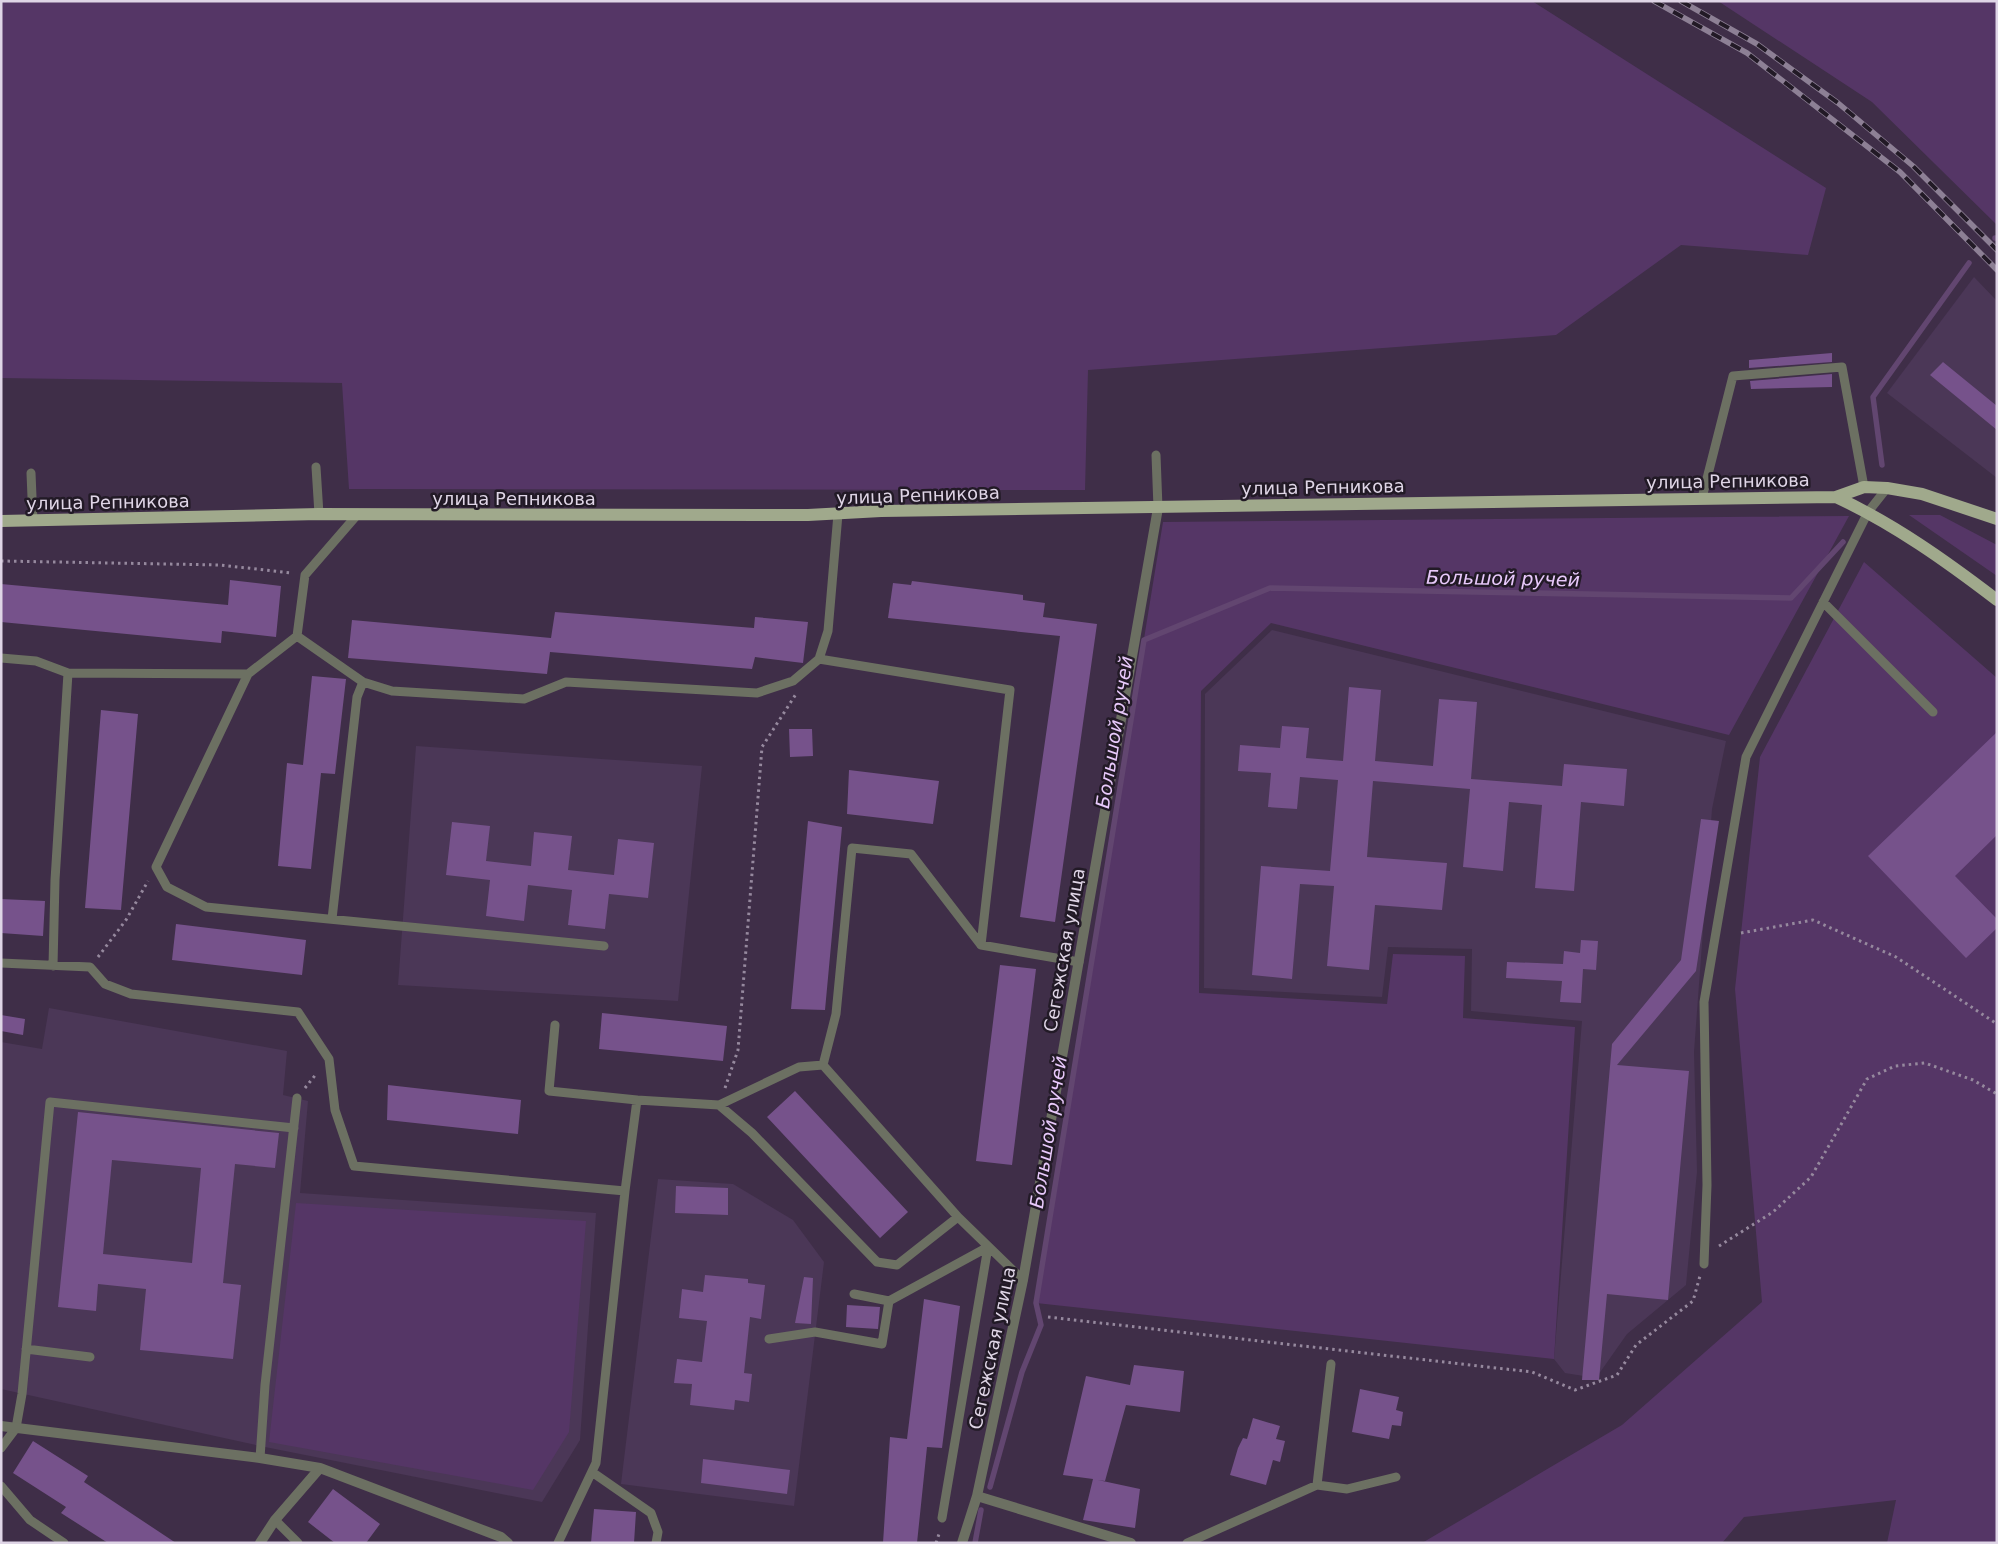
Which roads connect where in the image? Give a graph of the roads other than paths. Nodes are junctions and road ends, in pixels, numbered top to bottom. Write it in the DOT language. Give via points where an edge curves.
graph roads {
  1 [pos="1156,455"];
  2 [pos="316,467"];
  3 [pos="32,473"];
  4 [pos="1864,487"];
  5 [pos="1887,488"];
  6 [pos="1836,497"];
  7 [pos="1702,498"];
  8 [pos="1158,508"];
  9 [pos="1868,512"];
  10 [pos="319,514"];
  11 [pos="838,514"];
  12 [pos="357,515"];
  13 [pos="1997,518"];
  14 [pos="1,521"];
  15 [pos="33,521"];
  16 [pos="1997,600"];
  17 [pos="1823,602"];
  18 [pos="297,636"];
  19 [pos="1,658"];
  20 [pos="818,659"];
  21 [pos="68,673"];
  22 [pos="248,674"];
  23 [pos="363,682"];
  24 [pos="1933,712"];
  25 [pos="332,919"];
  26 [pos="981,945"];
  27 [pos="604,946"];
  28 [pos="1079,962"];
  29 [pos="1,963"];
  30 [pos="53,966"];
  31 [pos="555,1026"];
  32 [pos="823,1065"];
  33 [pos="297,1098"];
  34 [pos="637,1100"];
  35 [pos="719,1105"];
  36 [pos="294,1128"];
  37 [pos="625,1191"];
  38 [pos="958,1217"];
  39 [pos="988,1246"];
  40 [pos="1704,1264"];
  41 [pos="1023,1280"];
  42 [pos="854,1294"];
  43 [pos="889,1301"];
  44 [pos="769,1339"];
  45 [pos="26,1348"];
  46 [pos="90,1357"];
  47 [pos="1330,1364"];
  48 [pos="1,1426"];
  49 [pos="16,1428"];
  50 [pos="1,1448"];
  51 [pos="260,1458"];
  52 [pos="320,1468"];
  53 [pos="592,1472"];
  54 [pos="1396,1477"];
  55 [pos="1318,1485"];
  56 [pos="1,1486"];
  57 [pos="977,1496"];
  58 [pos="942,1518"];
  59 [pos="275,1520"];
  60 [pos="64,1543"];
  61 [pos="260,1543"];
  62 [pos="298,1543"];
  63 [pos="508,1543"];
  64 [pos="558,1543"];
  65 [pos="656,1543"];
  66 [pos="962,1543"];
  67 [pos="1131,1543"];
  68 [pos="1187,1543"];
  1 -- 8 [label="lane"];
  2 -- 10 [label="lane"];
  3 -- 15 [label="lane"];
  4 -- 5 [label="main road"];
  4 -- 6 [label="main road"];
  4 -- 7 [label="lane" via="1842,367 1733,376"];
  5 -- 9 [label="lane"];
  5 -- 13 [label="main road" via="1922,494"];
  6 -- 7 [label="main road, улица Репникова"];
  6 -- 9 [label="main road"];
  7 -- 8 [label="main road, улица Репникова"];
  8 -- 11 [label="main road, улица Репникова"];
  8 -- 28 [label="street, Сегежская улица"];
  9 -- 16 [label="main road" via="1951,565"];
  9 -- 17 [label="lane"];
  10 -- 12 [label="main road, улица Репникова"];
  10 -- 15 [label="main road, улица Репникова"];
  11 -- 12 [label="main road, улица Репникова"];
  11 -- 20 [label="lane" via="828,631"];
  12 -- 18 [label="lane" via="305,575"];
  14 -- 15 [label="main road, улица Репникова"];
  17 -- 24 [label="lane"];
  17 -- 40 [label="lane" via="1746,757 1704,1002 1707,1184"];
  18 -- 22 [label="lane"];
  18 -- 23 [label="lane"];
  19 -- 21 [label="lane" via="36,661"];
  20 -- 23 [label="lane" via="793,681 757,693 566,682 524,699 392,691"];
  20 -- 26 [label="lane" via="1010,690"];
  21 -- 22 [label="lane"];
  21 -- 30 [label="lane"];
  22 -- 25 [label="lane" via="156,868 168,887 206,906"];
  23 -- 25 [label="lane" via="357,697"];
  25 -- 27 [label="lane"];
  26 -- 28 [label="lane"];
  26 -- 32 [label="lane" via="911,854 852,848 836,1014"];
  28 -- 41 [label="street, Сегежская улица"];
  29 -- 30 [label="lane"];
  30 -- 37 [label="lane" via="90,967 105,984 131,994 298,1012 328,1060 336,1110 354,1166"];
  31 -- 34 [label="lane" via="549,1090"];
  32 -- 35 [label="lane" via="799,1067"];
  32 -- 38 [label="lane"];
  33 -- 36 [label="lane"];
  34 -- 35 [label="lane"];
  34 -- 37 [label="lane"];
  35 -- 38 [label="lane" via="752,1133 877,1262 897,1264"];
  36 -- 45 [label="lane" via="50,1102"];
  36 -- 51 [label="lane"];
  37 -- 53 [label="lane" via="596,1463"];
  38 -- 39 [label="lane"];
  39 -- 41 [label="lane"];
  39 -- 43 [label="lane"];
  39 -- 58 [label="lane"];
  41 -- 57 [label="street, Сегежская улица"];
  42 -- 43 [label="lane"];
  43 -- 44 [label="lane" via="882,1344 815,1332"];
  45 -- 46 [label="lane"];
  45 -- 49 [label="lane"];
  47 -- 55 [label="lane"];
  48 -- 49 [label="street"];
  49 -- 50 [label="lane"];
  49 -- 51 [label="street"];
  51 -- 52 [label="street"];
  52 -- 59 [label="street"];
  52 -- 63 [label="street" via="501,1537"];
  53 -- 64 [label="lane"];
  53 -- 65 [label="lane" via="652,1513 658,1532"];
  54 -- 55 [label="lane" via="1347,1490"];
  55 -- 68 [label="lane"];
  56 -- 60 [label="lane" via="30,1520"];
  57 -- 66 [label="street, Сегежская улица"];
  57 -- 67 [label="street"];
  59 -- 61 [label="street"];
  59 -- 62 [label="lane"];
}
